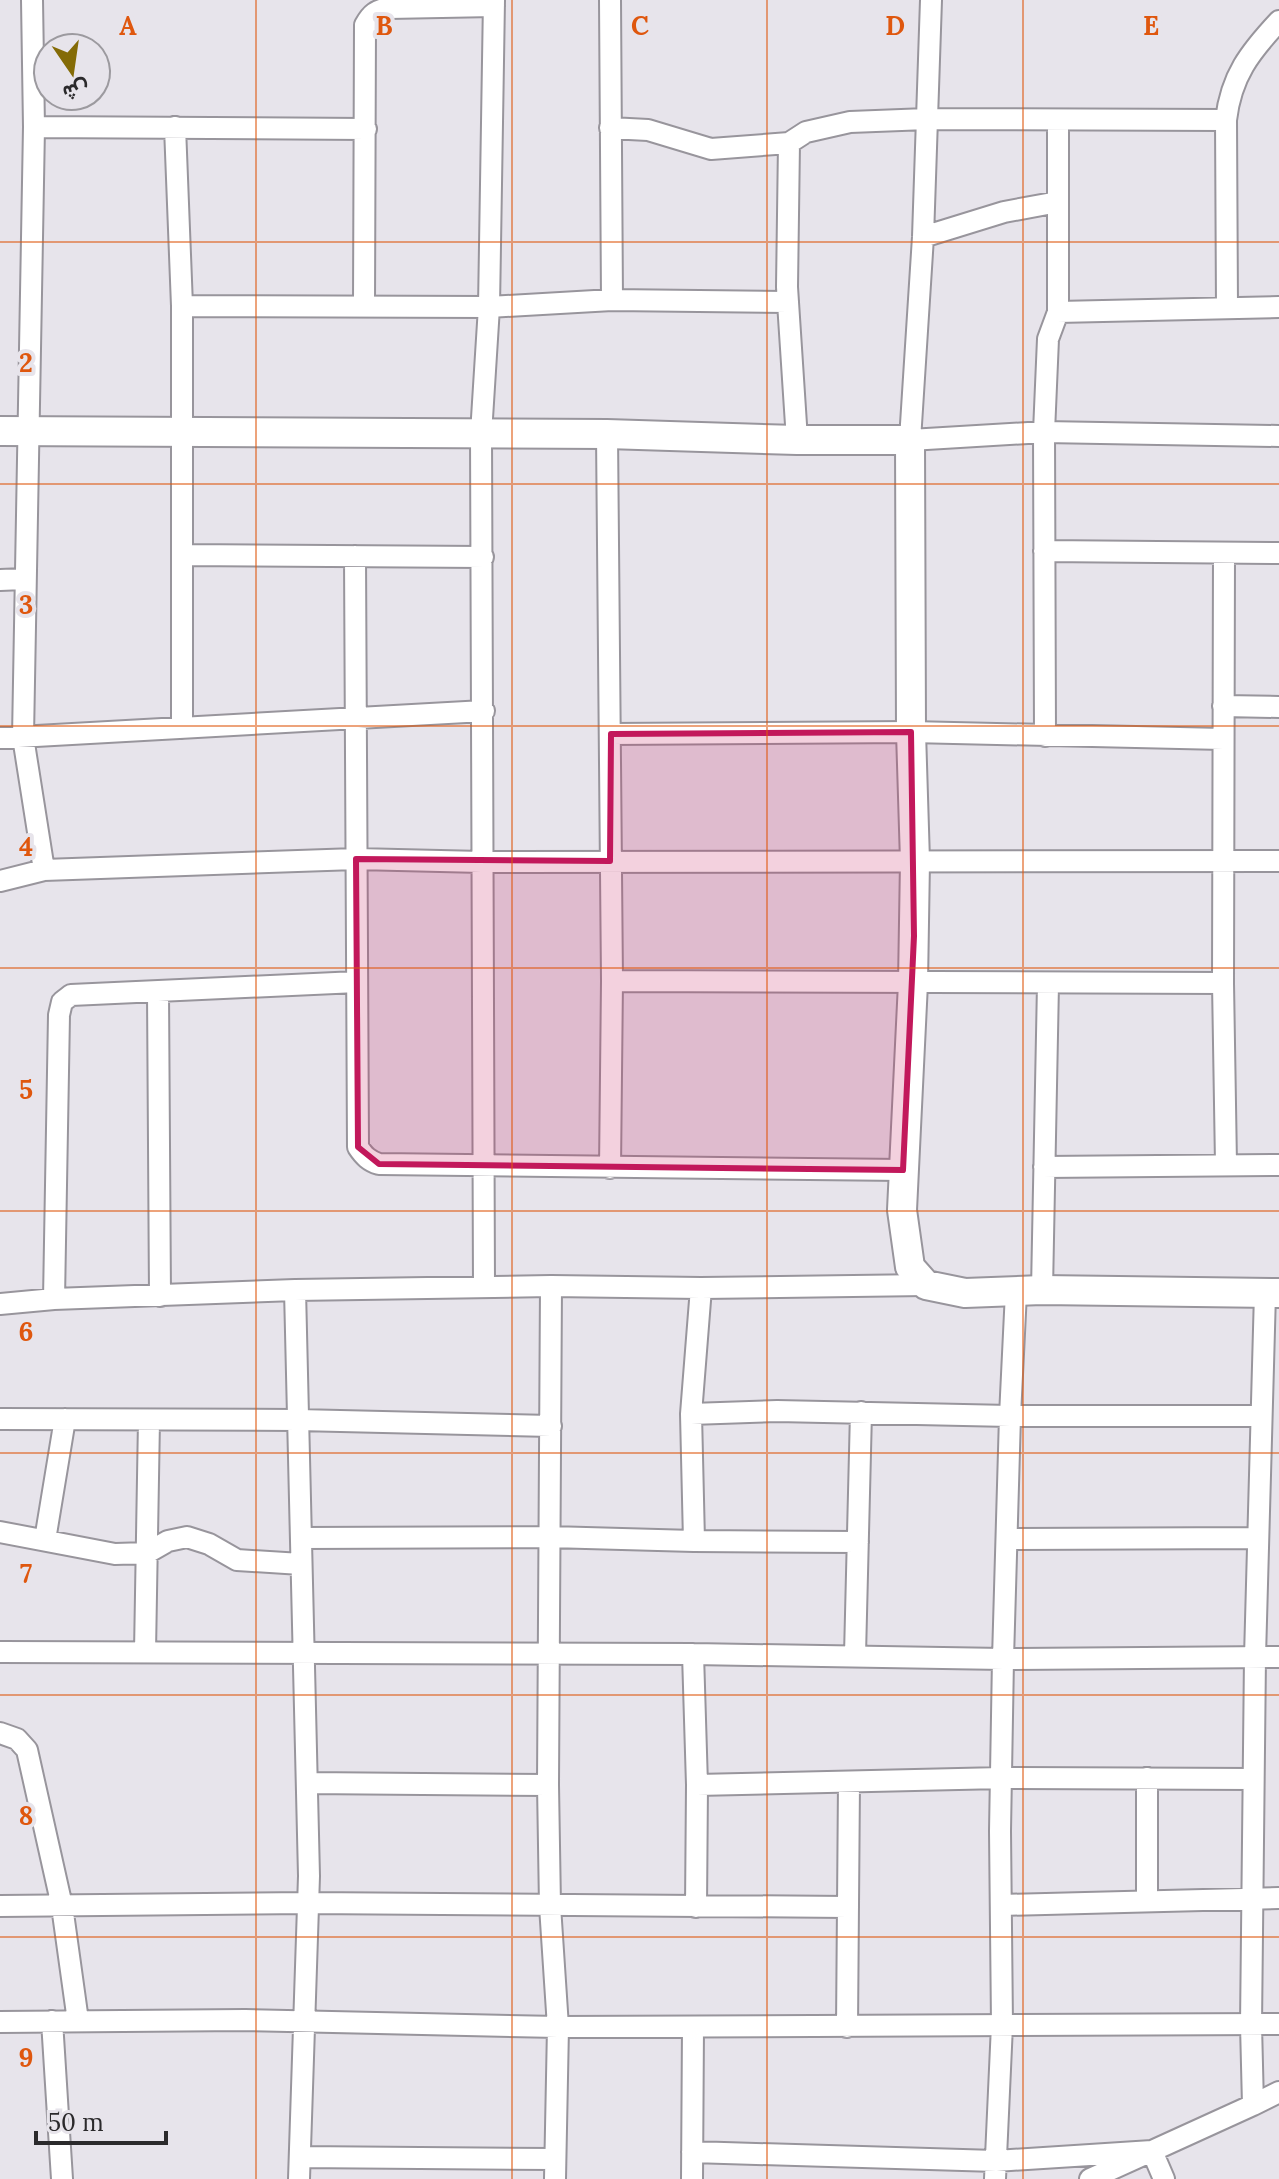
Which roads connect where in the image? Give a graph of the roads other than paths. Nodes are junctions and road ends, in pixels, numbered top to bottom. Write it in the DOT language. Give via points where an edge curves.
graph roads {
  1 [pos="32,0"];
  2 [pos="610,0"];
  3 [pos="931,0"];
  4 [pos="494,3"];
  5 [pos="1279,21"];
  6 [pos="927,119"];
  7 [pos="1058,120"];
  8 [pos="1226,120"];
  9 [pos="34,127"];
  10 [pos="175,127"];
  11 [pos="610,128"];
  12 [pos="366,129"];
  13 [pos="789,143"];
  14 [pos="1058,202"];
  15 [pos="923,237"];
  16 [pos="612,300"];
  17 [pos="788,302"];
  18 [pos="364,305"];
  19 [pos="182,306"];
  20 [pos="489,307"];
  21 [pos="1279,307"];
  22 [pos="1227,308"];
  23 [pos="1058,312"];
  24 [pos="13,431"];
  25 [pos="182,431"];
  26 [pos="1044,432"];
  27 [pos="481,434"];
  28 [pos="607,434"];
  29 [pos="1279,436"];
  30 [pos="797,440"];
  31 [pos="910,440"];
  32 [pos="1044,551"];
  33 [pos="1224,553"];
  34 [pos="1279,553"];
  35 [pos="183,555"];
  36 [pos="355,556"];
  37 [pos="483,557"];
  38 [pos="24,579"];
  39 [pos="0,580"];
  40 [pos="1223,706"];
  41 [pos="1279,707"];
  42 [pos="484,711"];
  43 [pos="357,718"];
  44 [pos="182,728"];
  45 [pos="911,732"];
  46 [pos="611,734"];
  47 [pos="1045,736"];
  48 [pos="23,737"];
  49 [pos="0,738"];
  50 [pos="1223,739"];
  51 [pos="356,859"];
  52 [pos="1223,860"];
  53 [pos="610,861"];
  54 [pos="915,861"];
  55 [pos="1279,861"];
  56 [pos="482,862"];
  57 [pos="44,870"];
  58 [pos="1,883"];
  59 [pos="612,981"];
  60 [pos="357,982"];
  61 [pos="913,983"];
  62 [pos="1223,983"];
  63 [pos="1048,984"];
  64 [pos="158,992"];
  65 [pos="1226,1164"];
  66 [pos="1279,1165"];
  67 [pos="484,1167"];
  68 [pos="1044,1167"];
  69 [pos="610,1168"];
  70 [pos="903,1170"];
  71 [pos="926,1285"];
  72 [pos="484,1286"];
  73 [pos="551,1286"];
  74 [pos="701,1288"];
  75 [pos="295,1290"];
  76 [pos="1029,1291"];
  77 [pos="1272,1293"];
  78 [pos="160,1296"];
  79 [pos="54,1299"];
  80 [pos="0,1304"];
  81 [pos="861,1412"];
  82 [pos="691,1414"];
  83 [pos="1010,1416"];
  84 [pos="1260,1416"];
  85 [pos="0,1419"];
  86 [pos="65,1419"];
  87 [pos="149,1420"];
  88 [pos="298,1420"];
  89 [pos="551,1426"];
  90 [pos="1279,1528"];
  91 [pos="0,1532"];
  92 [pos="1258,1532"];
  93 [pos="550,1537"];
  94 [pos="301,1538"];
  95 [pos="1008,1539"];
  96 [pos="45,1540"];
  97 [pos="694,1541"];
  98 [pos="858,1542"];
  99 [pos="147,1553"];
  100 [pos="301,1564"];
  101 [pos="0,1652"];
  102 [pos="145,1652"];
  103 [pos="304,1653"];
  104 [pos="550,1654"];
  105 [pos="693,1654"];
  106 [pos="855,1655"];
  107 [pos="1255,1657"];
  108 [pos="1279,1657"];
  109 [pos="1003,1659"];
  110 [pos="0,1733"];
  111 [pos="1002,1778"];
  112 [pos="1147,1778"];
  113 [pos="1253,1779"];
  114 [pos="849,1782"];
  115 [pos="307,1783"];
  116 [pos="548,1785"];
  117 [pos="697,1785"];
  118 [pos="1252,1898"];
  119 [pos="1279,1898"];
  120 [pos="1147,1901"];
  121 [pos="308,1903"];
  122 [pos="1002,1905"];
  123 [pos="0,1906"];
  124 [pos="62,1906"];
  125 [pos="550,1906"];
  126 [pos="696,1907"];
  127 [pos="848,1907"];
  128 [pos="52,2021"];
  129 [pos="78,2021"];
  130 [pos="305,2021"];
  131 [pos="0,2022"];
  132 [pos="1279,2024"];
  133 [pos="1002,2025"];
  134 [pos="1251,2025"];
  135 [pos="558,2027"];
  136 [pos="693,2027"];
  137 [pos="847,2027"];
  138 [pos="1279,2092"];
  139 [pos="1253,2105"];
  140 [pos="1152,2151"];
  141 [pos="692,2152"];
  142 [pos="300,2157"];
  143 [pos="555,2169"];
  144 [pos="995,2170"];
  145 [pos="62,2179"];
  146 [pos="299,2179"];
  147 [pos="692,2179"];
  148 [pos="1090,2179"];
  149 [pos="1164,2179"];
  1 -- 9 [label="street"];
  2 -- 11 [label="street"];
  3 -- 6 [label="street"];
  4 -- 12 [label="street" via="389,8 370,16 365,25"];
  4 -- 20 [label="street"];
  5 -- 8 [label="street" via="1244,61"];
  6 -- 7 [label="street"];
  6 -- 13 [label="street" via="837,123"];
  6 -- 15 [label="street"];
  7 -- 8 [label="street"];
  7 -- 14 [label="street"];
  8 -- 22 [label="street"];
  9 -- 10 [label="street"];
  9 -- 24 [label="street"];
  10 -- 12 [label="street"];
  10 -- 19 [label="street"];
  11 -- 13 [label="street" via="648,130 711,149"];
  11 -- 16 [label="street"];
  12 -- 18 [label="street"];
  13 -- 17 [label="street"];
  14 -- 15 [label="street"];
  14 -- 23 [label="street"];
  15 -- 31 [label="street"];
  16 -- 17 [label="street"];
  16 -- 20 [label="street"];
  17 -- 30 [label="street"];
  18 -- 19 [label="street"];
  18 -- 20 [label="street"];
  19 -- 25 [label="street"];
  20 -- 27 [label="street"];
  21 -- 22 [label="street"];
  22 -- 23 [label="street"];
  23 -- 26 [label="street" via="1048,339"];
  24 -- 25 [label="street"];
  24 -- 38 [label="street"];
  25 -- 27 [label="street"];
  25 -- 35 [label="street"];
  26 -- 29 [label="street"];
  26 -- 31 [label="street"];
  26 -- 32 [label="street"];
  27 -- 28 [label="street"];
  27 -- 37 [label="street"];
  28 -- 30 [label="street"];
  28 -- 46 [label="street"];
  30 -- 31 [label="street"];
  31 -- 45 [label="street"];
  32 -- 33 [label="street"];
  32 -- 47 [label="street"];
  33 -- 34 [label="street"];
  33 -- 40 [label="street"];
  35 -- 36 [label="street"];
  35 -- 44 [label="street"];
  36 -- 37 [label="street"];
  36 -- 43 [label="street"];
  37 -- 42 [label="street"];
  38 -- 39 [label="street"];
  38 -- 48 [label="street"];
  40 -- 41 [label="street"];
  40 -- 50 [label="street"];
  42 -- 43 [label="street"];
  42 -- 56 [label="street"];
  43 -- 44 [label="street"];
  43 -- 51 [label="street"];
  44 -- 48 [label="street"];
  45 -- 46 [label="street"];
  45 -- 47 [label="street"];
  45 -- 54 [label="street"];
  46 -- 53 [label="street"];
  47 -- 50 [label="street"];
  48 -- 49 [label="street"];
  48 -- 57 [label="street"];
  50 -- 52 [label="street"];
  51 -- 56 [label="street"];
  51 -- 57 [label="street"];
  51 -- 60 [label="street"];
  52 -- 54 [label="street"];
  52 -- 55 [label="street"];
  52 -- 62 [label="street"];
  53 -- 54 [label="street"];
  53 -- 56 [label="street"];
  53 -- 59 [label="street"];
  54 -- 61 [label="street"];
  56 -- 67 [label="street"];
  57 -- 58 [label="street"];
  59 -- 61 [label="street"];
  59 -- 69 [label="street"];
  60 -- 64 [label="street"];
  60 -- 67 [label="street" via="358,1147 379,1164"];
  61 -- 63 [label="street"];
  61 -- 70 [label="street"];
  62 -- 63 [label="street"];
  62 -- 65 [label="street"];
  63 -- 68 [label="street"];
  64 -- 78 [label="street"];
  64 -- 79 [label="street" via="71,995 62,1002"];
  65 -- 66 [label="street"];
  65 -- 68 [label="street"];
  67 -- 69 [label="street"];
  67 -- 72 [label="street"];
  68 -- 76 [label="street"];
  69 -- 70 [label="street"];
  70 -- 71 [label="street" via="910,1267"];
  71 -- 74 [label="street"];
  71 -- 76 [label="street" via="965,1293"];
  72 -- 73 [label="street"];
  72 -- 75 [label="street"];
  73 -- 74 [label="street"];
  73 -- 89 [label="street"];
  74 -- 82 [label="street"];
  75 -- 78 [label="street"];
  75 -- 88 [label="street"];
  76 -- 77 [label="street"];
  76 -- 83 [label="street"];
  77 -- 84 [label="street"];
  78 -- 79 [label="street"];
  79 -- 80 [label="street"];
  81 -- 82 [label="street"];
  81 -- 83 [label="street"];
  81 -- 98 [label="street"];
  82 -- 97 [label="street"];
  83 -- 84 [label="street"];
  83 -- 95 [label="street"];
  84 -- 92 [label="street"];
  85 -- 86 [label="street"];
  86 -- 87 [label="street"];
  86 -- 96 [label="street"];
  87 -- 88 [label="street"];
  87 -- 99 [label="street"];
  88 -- 89 [label="street"];
  88 -- 94 [label="street"];
  89 -- 93 [label="street"];
  90 -- 92 [label="street"];
  91 -- 96 [label="street"];
  92 -- 95 [label="street"];
  92 -- 107 [label="street"];
  93 -- 94 [label="street"];
  93 -- 97 [label="street"];
  93 -- 104 [label="street"];
  94 -- 100 [label="street"];
  95 -- 109 [label="street"];
  96 -- 99 [label="street" via="115,1554"];
  97 -- 98 [label="street"];
  98 -- 106 [label="street"];
  99 -- 100 [label="street" via="187,1537 237,1560"];
  99 -- 102 [label="street"];
  100 -- 103 [label="street"];
  101 -- 102 [label="street"];
  102 -- 103 [label="street"];
  103 -- 104 [label="street"];
  103 -- 115 [label="street"];
  104 -- 105 [label="street"];
  104 -- 116 [label="street"];
  105 -- 106 [label="street"];
  105 -- 117 [label="street"];
  106 -- 109 [label="street"];
  107 -- 108 [label="street"];
  107 -- 109 [label="street"];
  107 -- 113 [label="street"];
  109 -- 111 [label="street"];
  110 -- 124 [label="street" via="27,1750"];
  111 -- 112 [label="street"];
  111 -- 114 [label="street"];
  111 -- 122 [label="street"];
  112 -- 113 [label="street"];
  112 -- 120 [label="street"];
  113 -- 118 [label="street"];
  114 -- 117 [label="street"];
  114 -- 127 [label="street"];
  115 -- 116 [label="street"];
  115 -- 121 [label="street"];
  116 -- 125 [label="street"];
  117 -- 126 [label="street"];
  118 -- 119 [label="street"];
  118 -- 120 [label="street"];
  118 -- 134 [label="street"];
  120 -- 122 [label="street"];
  121 -- 124 [label="street"];
  121 -- 125 [label="street"];
  121 -- 130 [label="street"];
  122 -- 133 [label="street"];
  123 -- 124 [label="street"];
  124 -- 129 [label="street"];
  125 -- 126 [label="street"];
  125 -- 135 [label="street"];
  126 -- 127 [label="street"];
  127 -- 137 [label="street"];
  128 -- 129 [label="street"];
  128 -- 131 [label="street"];
  128 -- 145 [label="street"];
  129 -- 130 [label="street"];
  130 -- 135 [label="street"];
  130 -- 142 [label="street"];
  132 -- 134 [label="street"];
  133 -- 134 [label="street"];
  133 -- 137 [label="street"];
  133 -- 144 [label="street"];
  134 -- 139 [label="street"];
  135 -- 136 [label="street"];
  135 -- 143 [label="street"];
  136 -- 137 [label="street"];
  136 -- 141 [label="street"];
  138 -- 139 [label="street"];
  139 -- 140 [label="street"];
  140 -- 144 [label="street"];
  140 -- 148 [label="street"];
  140 -- 149 [label="street"];
  141 -- 144 [label="street"];
  141 -- 147 [label="street"];
  142 -- 143 [label="street"];
  142 -- 146 [label="street"];
}
